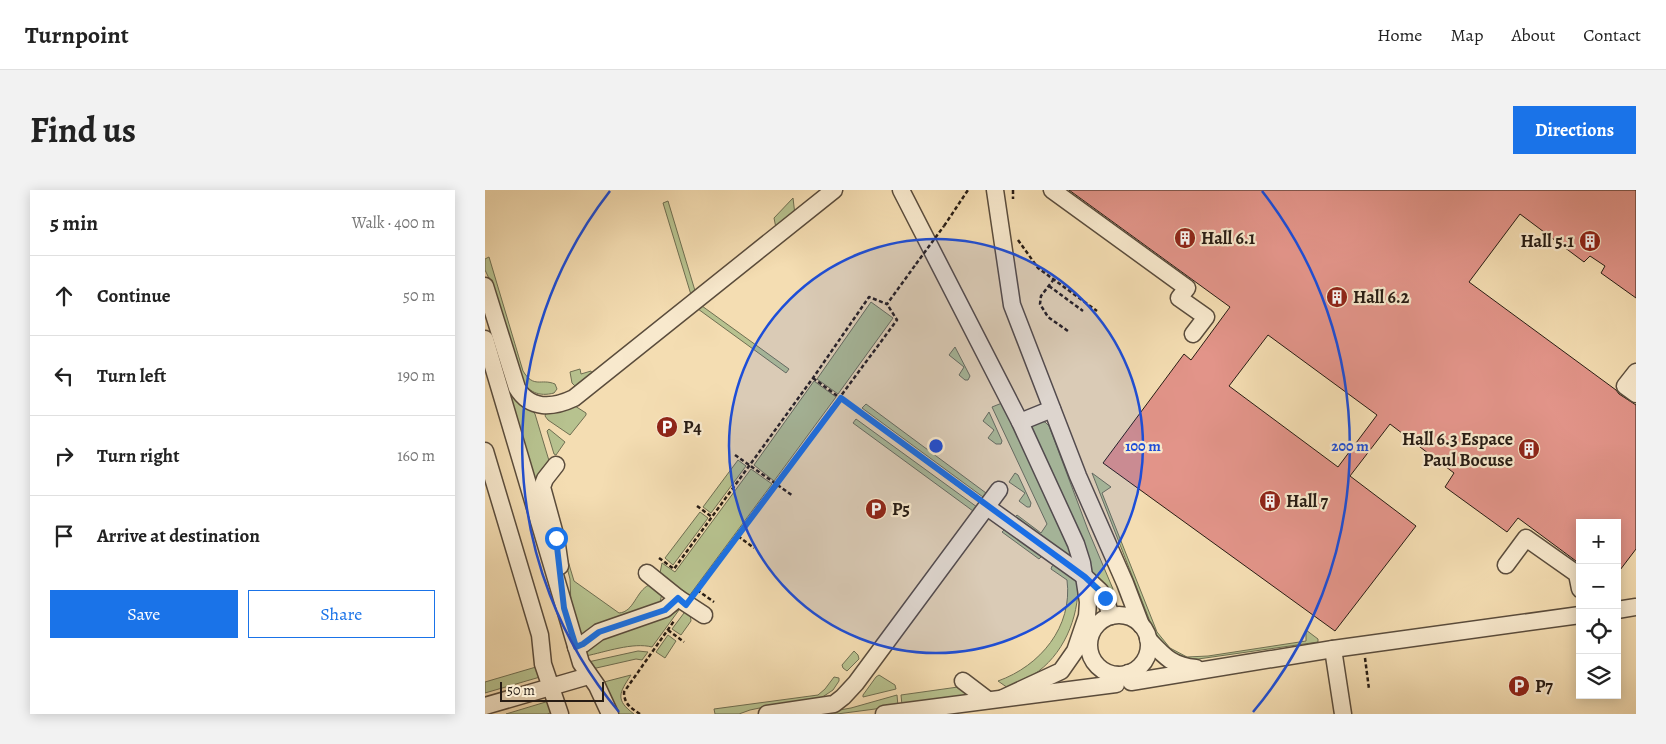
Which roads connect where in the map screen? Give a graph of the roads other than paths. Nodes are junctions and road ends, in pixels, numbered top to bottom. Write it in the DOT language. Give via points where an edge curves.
graph roads {
  1 [pos="835,190"];
  2 [pos="901,190"];
  3 [pos="995,190"];
  4 [pos="1052,190"];
  5 [pos="485,286"];
  6 [pos="1193,334"];
  7 [pos="485,339"];
  8 [pos="1636,372"];
  9 [pos="1636,394"];
  10 [pos="1052,409"];
  11 [pos="1019,422"];
  12 [pos="485,451"];
  13 [pos="557,465"];
  14 [pos="999,490"];
  15 [pos="987,507"];
  16 [pos="1506,565"];
  17 [pos="647,573"];
  18 [pos="1576,573"];
  19 [pos="1085,577"];
  20 [pos="682,602"];
  21 [pos="1636,607"];
  22 [pos="564,608"];
  23 [pos="1621,609"];
  24 [pos="704,615"];
  25 [pos="1111,616"];
  26 [pos="1576,616"];
  27 [pos="1139,627"];
  28 [pos="576,647"];
  29 [pos="1333,649"];
  30 [pos="1236,665"];
  31 [pos="583,670"];
  32 [pos="1123,678"];
  33 [pos="963,681"];
  34 [pos="550,687"];
  35 [pos="985,703"];
  36 [pos="485,706"];
  37 [pos="560,714"];
  38 [pos="597,714"];
  39 [pos="610,714"];
  40 [pos="767,714"];
  41 [pos="884,714"];
  42 [pos="1343,714"];
  1 -- 5 [label="lane" via="573,398 557,404 535,404 517,388"];
  2 -- 11 [label="lane"];
  3 -- 10 [label="lane" via="1012,305"];
  4 -- 6 [label="lane" via="1187,288 1179,298 1207,317"];
  7 -- 22 [label="lane"];
  8 -- 9 [label="lane" via="1625,386"];
  10 -- 11 [label="lane"];
  10 -- 27 [label="lane" via="1125,583"];
  11 -- 19 [label="lane" via="1076,544"];
  12 -- 34 [label="lane" via="540,636"];
  13 -- 22 [label="lane" via="543,487 558,549"];
  14 -- 15 [label="lane"];
  15 -- 19 [label="lane"];
  15 -- 40 [label="lane" via="843,697 834,704"];
  16 -- 18 [label="lane" via="1526,538"];
  17 -- 20 [label="lane"];
  19 -- 25 [label="lane" via="1105,598"];
  19 -- 35 [label="lane" via="1087,616 1075,651 1061,671"];
  20 -- 24 [label="lane"];
  20 -- 28 [label="lane" via="599,632"];
  21 -- 23 [label="lane"];
  22 -- 28 [label="lane"];
  25 -- 27 [label="lane"];
  25 -- 32 [label="lane" via="1096,626 1091,634 1090,652 1100,668"];
  26 -- 29 [label="lane"];
  27 -- 30 [label="lane" via="1167,659 1184,667"];
  27 -- 32 [label="lane" via="1149,648 1142,663"];
  28 -- 31 [label="lane"];
  29 -- 30 [label="lane"];
  29 -- 42 [label="lane"];
  30 -- 32 [label="lane"];
  31 -- 34 [label="lane"];
  31 -- 38 [label="lane"];
  31 -- 39 [label="lane" via="597,686"];
  32 -- 35 [label="lane"];
  33 -- 35 [label="lane"];
  34 -- 36 [label="lane"];
  34 -- 37 [label="lane"];
  35 -- 41 [label="lane"];
}
